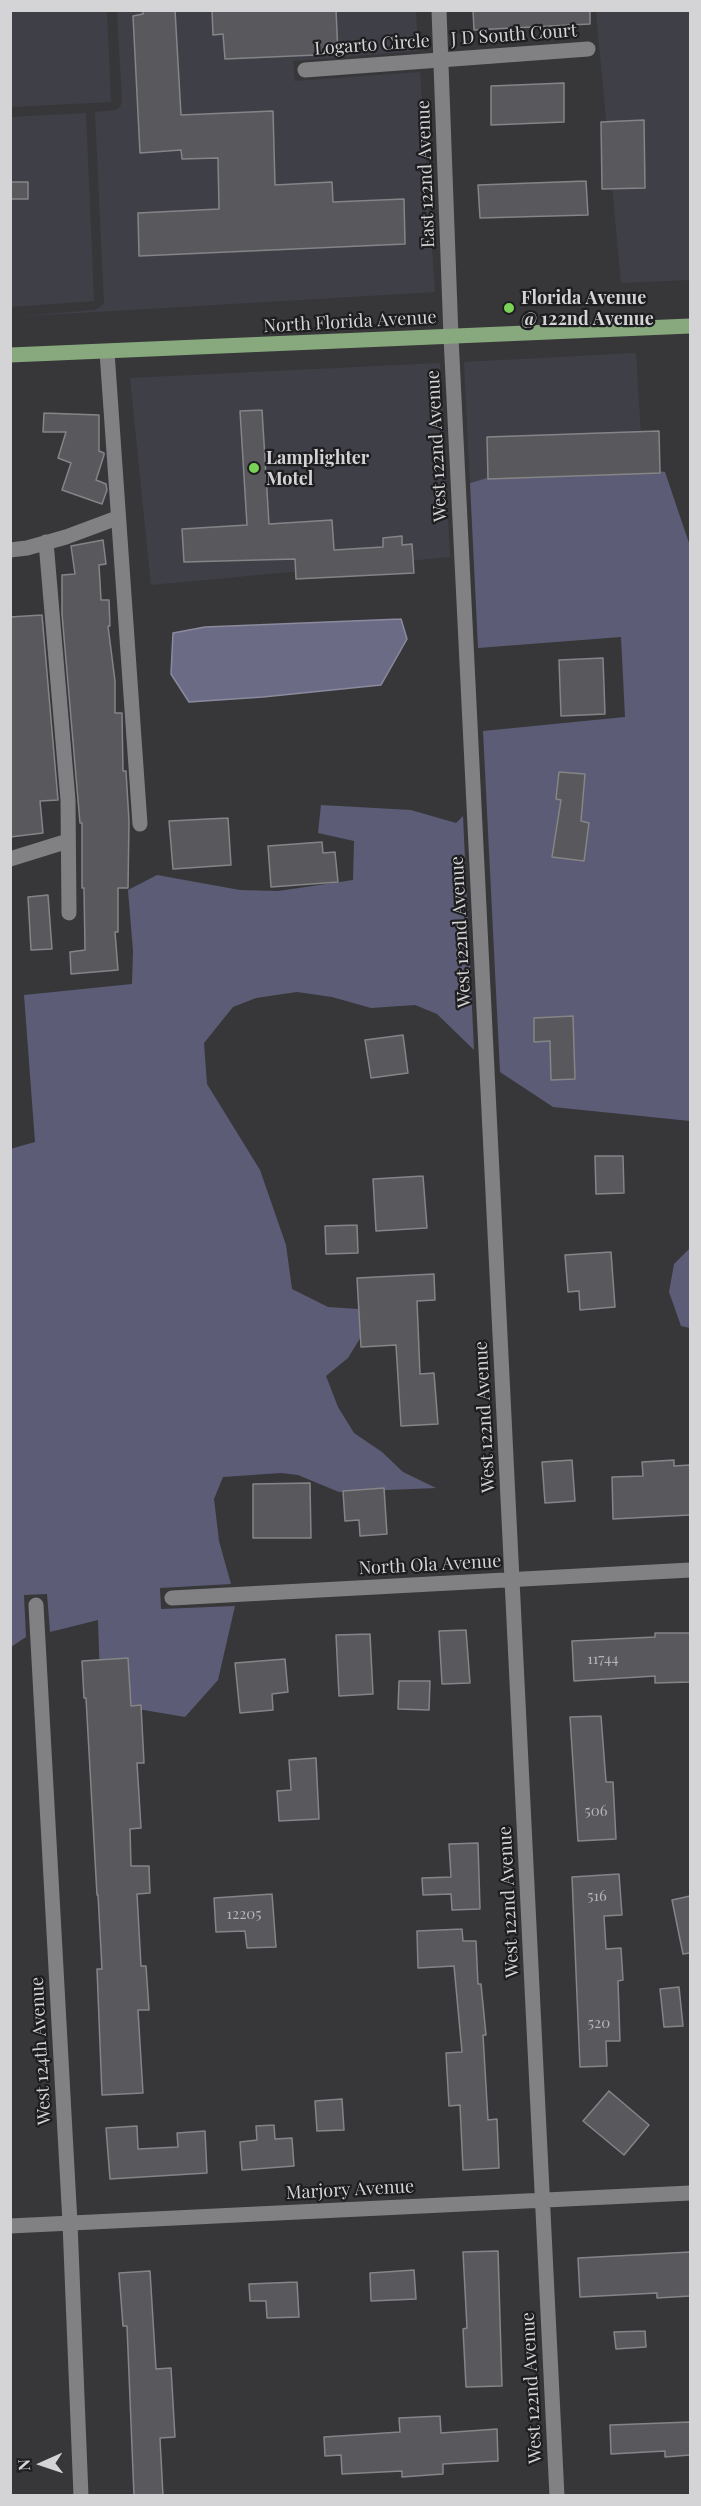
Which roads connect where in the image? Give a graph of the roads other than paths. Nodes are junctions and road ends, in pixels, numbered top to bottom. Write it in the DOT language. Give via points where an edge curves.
graph roads {
  1 [pos="440,10"];
  2 [pos="588,49"];
  3 [pos="442,60"];
  4 [pos="305,70"];
  5 [pos="690,326"];
  6 [pos="451,337"];
  7 [pos="107,352"];
  8 [pos="10,355"];
  9 [pos="117,518"];
  10 [pos="46,543"];
  11 [pos="10,550"];
  12 [pos="140,824"];
  13 [pos="68,841"];
  14 [pos="10,859"];
  15 [pos="69,913"];
  16 [pos="690,1570"];
  17 [pos="513,1581"];
  18 [pos="172,1598"];
  19 [pos="36,1605"];
  20 [pos="690,2193"];
  21 [pos="542,2200"];
  22 [pos="70,2223"];
  23 [pos="10,2226"];
  24 [pos="81,2496"];
  25 [pos="557,2496"];
  1 -- 3 [label="street, East 122nd Avenue"];
  2 -- 3 [label="street, J D South Court"];
  3 -- 4 [label="street, Logarto Circle"];
  3 -- 6 [label="street, East 122nd Avenue"];
  5 -- 6 [label="main road, North Florida Avenue"];
  6 -- 7 [label="main road, North Florida Avenue"];
  6 -- 17 [label="street, West 122nd Avenue"];
  7 -- 8 [label="main road, North Florida Avenue"];
  7 -- 9 [label="street"];
  9 -- 10 [label="street"];
  9 -- 12 [label="street"];
  10 -- 11 [label="street"];
  10 -- 13 [label="street" via="68,800"];
  13 -- 14 [label="street"];
  13 -- 15 [label="street"];
  16 -- 17 [label="street, North Ola Avenue"];
  17 -- 18 [label="street, North Ola Avenue"];
  17 -- 21 [label="street, West 122nd Avenue"];
  19 -- 22 [label="street, West 124th Avenue"];
  20 -- 21 [label="street, Marjory Avenue"];
  21 -- 22 [label="street, Marjory Avenue"];
  21 -- 25 [label="street, West 122nd Avenue"];
  22 -- 23 [label="street, Marjory Avenue"];
  22 -- 24 [label="street, West 124th Avenue"];
}
